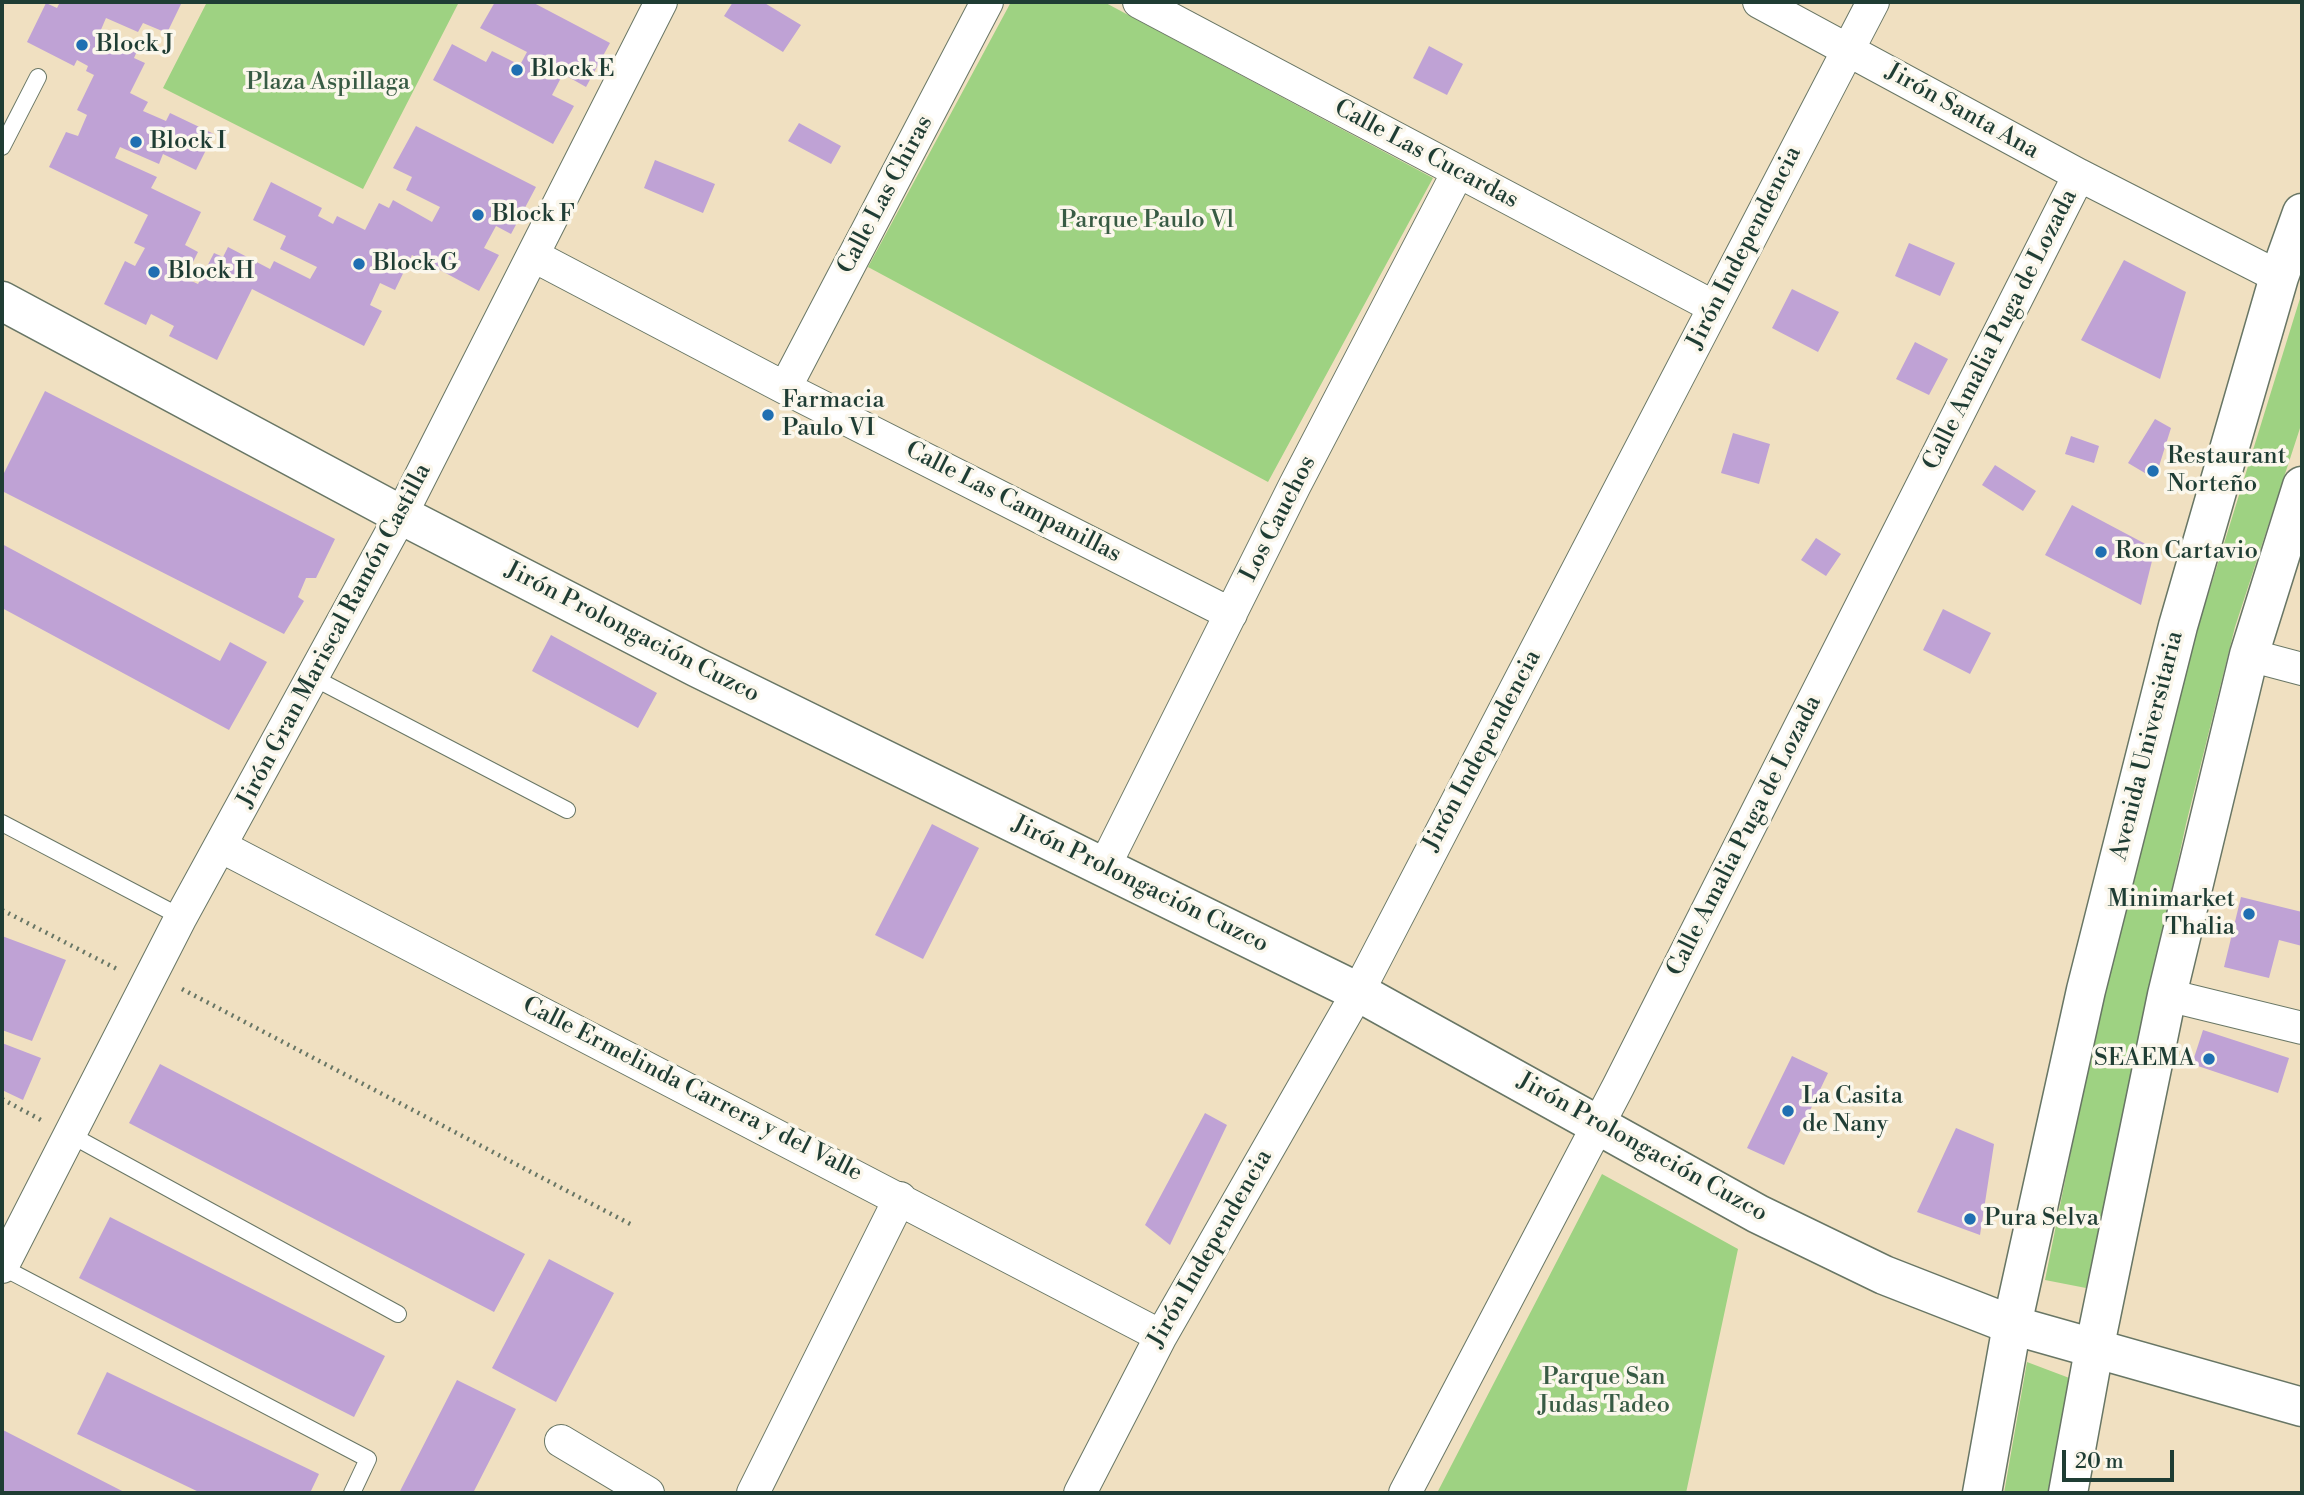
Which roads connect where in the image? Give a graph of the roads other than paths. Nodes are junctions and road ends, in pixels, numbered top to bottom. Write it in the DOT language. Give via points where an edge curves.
graph roads {
  1 [pos="661,2"];
  2 [pos="987,2"];
  3 [pos="1139,2"];
  4 [pos="1759,2"];
  5 [pos="1873,2"];
  6 [pos="1848,49"];
  7 [pos="38,77"];
  8 [pos="2,147"];
  9 [pos="1458,172"];
  10 [pos="2079,175"];
  11 [pos="2302,213"];
  12 [pos="534,256"];
  13 [pos="2279,277"];
  14 [pos="2,301"];
  15 [pos="1714,307"];
  16 [pos="785,388"];
  17 [pos="2302,486"];
  18 [pos="401,515"];
  19 [pos="1231,614"];
  20 [pos="2249,654"];
  21 [pos="2302,669"];
  22 [pos="314,678"];
  23 [pos="567,810"];
  24 [pos="2,823"];
  25 [pos="222,847"];
  26 [pos="1104,867"];
  27 [pos="181,917"];
  28 [pos="1358,992"];
  29 [pos="2168,995"];
  30 [pos="2302,1028"];
  31 [pos="1598,1123"];
  32 [pos="69,1134"];
  33 [pos="900,1198"];
  34 [pos="2,1267"];
  35 [pos="398,1314"];
  36 [pos="2012,1325"];
  37 [pos="1161,1336"];
  38 [pos="2094,1350"];
  39 [pos="2302,1407"];
  40 [pos="561,1441"];
  41 [pos="352,1493"];
  42 [pos="648,1493"];
  43 [pos="752,1493"];
  44 [pos="1080,1493"];
  45 [pos="1405,1493"];
  46 [pos="1982,1493"];
  47 [pos="2068,1493"];
  1 -- 12 [label="street, Jirón Gran Mariscal Ramón Castilla"];
  2 -- 16 [label="street, Calle Las Chiras"];
  3 -- 9 [label="street, Calle Las Cucardas"];
  4 -- 6 [label="street, Jirón Santa Ana"];
  5 -- 6 [label="street, Jirón Independencia"];
  6 -- 10 [label="street, Jirón Santa Ana"];
  6 -- 15 [label="street, Jirón Independencia"];
  7 -- 8 [label="lane"];
  9 -- 15 [label="street, Calle Las Cucardas"];
  9 -- 19 [label="street, Los Cauchos"];
  10 -- 13 [label="street, Jirón Santa Ana"];
  10 -- 31 [label="street, Calle Amalia Puga de Lozada"];
  11 -- 13 [label="street, Avenida Universitaria"];
  12 -- 16 [label="street, Calle Las Campanillas"];
  12 -- 18 [label="street, Jirón Gran Mariscal Ramón Castilla"];
  13 -- 36 [label="street, Avenida Universitaria" via="2178,626 2086,990"];
  14 -- 18 [label="street, Jirón Prolongación Cuzco"];
  15 -- 28 [label="street, Jirón Independencia"];
  16 -- 19 [label="street, Calle Las Campanillas"];
  17 -- 20 [label="street"];
  18 -- 22 [label="street, Jirón Gran Mariscal Ramón Castilla"];
  18 -- 26 [label="street, Jirón Prolongación Cuzco" via="698,668"];
  19 -- 26 [label="street, Los Cauchos"];
  20 -- 21 [label="street"];
  20 -- 29 [label="street"];
  22 -- 23 [label="lane"];
  22 -- 25 [label="street, Jirón Gran Mariscal Ramón Castilla"];
  24 -- 27 [label="lane"];
  25 -- 27 [label="street, Jirón Gran Mariscal Ramón Castilla"];
  25 -- 33 [label="street, Calle Ermelinda Carrera y del Valle"];
  26 -- 28 [label="street, Jirón Prolongación Cuzco"];
  27 -- 32 [label="street, Jirón Gran Mariscal Ramón Castilla"];
  28 -- 31 [label="street, Jirón Prolongación Cuzco"];
  28 -- 37 [label="street, Jirón Independencia"];
  29 -- 30 [label="street"];
  29 -- 38 [label="street"];
  31 -- 36 [label="street, Jirón Prolongación Cuzco" via="1758,1214 1884,1275"];
  31 -- 45 [label="street, Calle Amalia Puga de Lozada"];
  32 -- 34 [label="street, Jirón Gran Mariscal Ramón Castilla"];
  32 -- 35 [label="lane"];
  33 -- 37 [label="street, Calle Ermelinda Carrera y del Valle"];
  33 -- 43 [label="street"];
  34 -- 41 [label="lane" via="368,1459"];
  36 -- 38 [label="street, Jirón Prolongación Cuzco"];
  36 -- 46 [label="street, Avenida Universitaria"];
  37 -- 44 [label="street, Jirón Independencia"];
  38 -- 39 [label="street, Jirón Prolongación Cuzco"];
  38 -- 47 [label="street"];
  40 -- 42 [label="street"];
}
